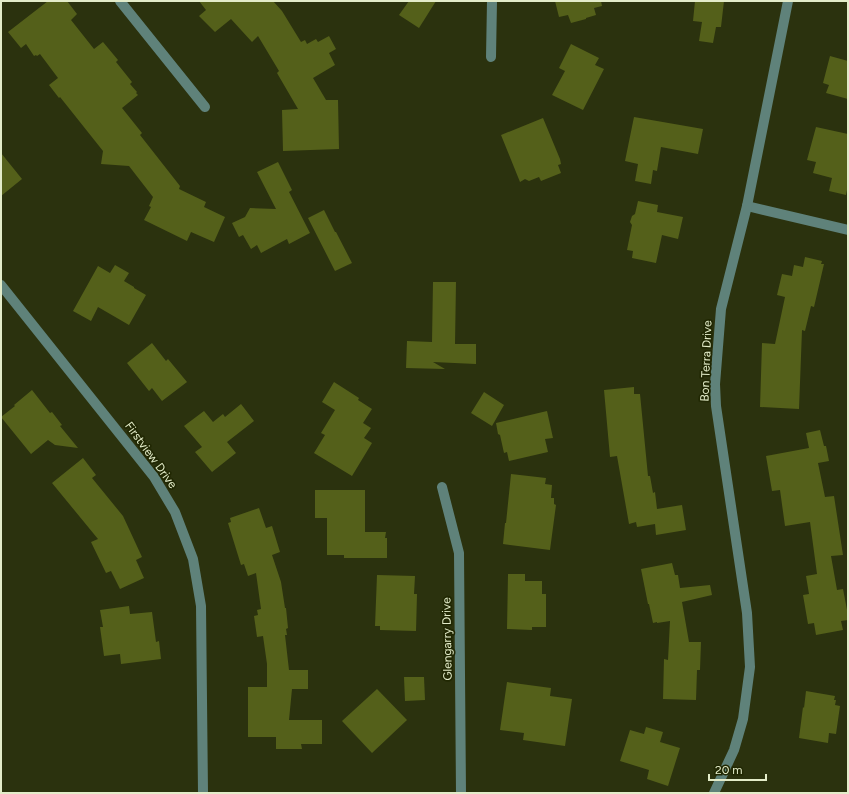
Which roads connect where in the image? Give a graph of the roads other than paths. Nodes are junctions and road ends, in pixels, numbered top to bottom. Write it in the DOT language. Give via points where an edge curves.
graph roads {
  1 [pos="120,1"];
  2 [pos="492,1"];
  3 [pos="788,1"];
  4 [pos="491,57"];
  5 [pos="205,107"];
  6 [pos="747,206"];
  7 [pos="848,230"];
  8 [pos="1,285"];
  9 [pos="442,488"];
  10 [pos="203,793"];
  11 [pos="461,793"];
  12 [pos="714,793"];
  1 -- 5 [label="street"];
  2 -- 4 [label="street"];
  3 -- 6 [label="street, Bon Terra Drive"];
  6 -- 7 [label="street"];
  6 -- 12 [label="street, Bon Terra Drive" via="721,309 715,384 716,406 747,612 750,667 741,726 734,750"];
  8 -- 10 [label="street, Firstview Drive" via="154,477 175,512 193,559 201,606"];
  9 -- 11 [label="street, Glengarry Drive" via="459,553"];
}
